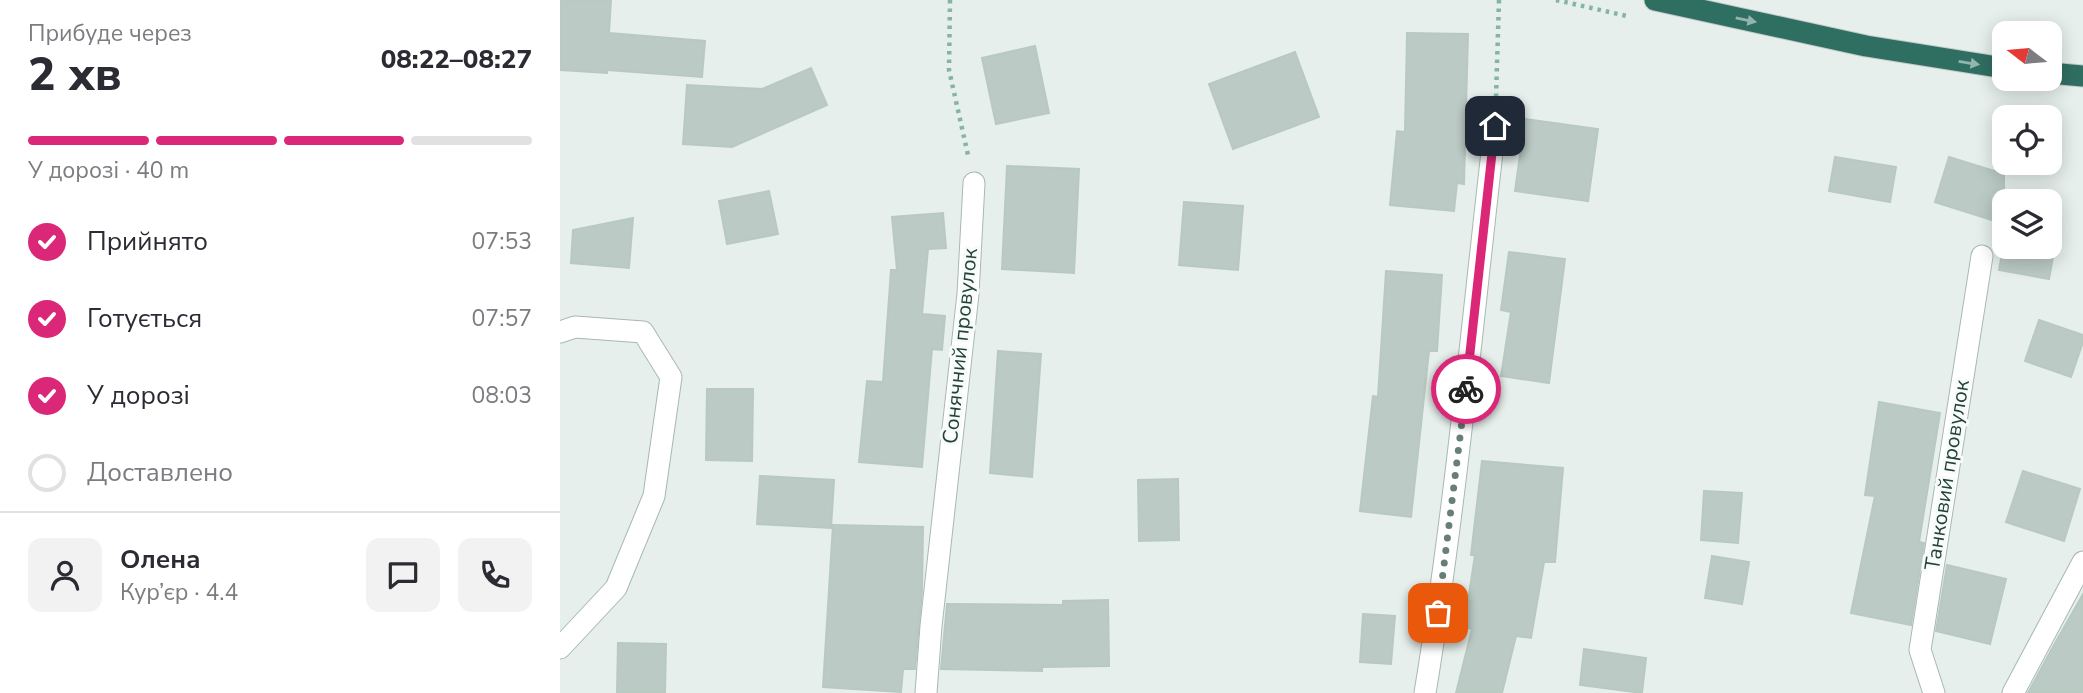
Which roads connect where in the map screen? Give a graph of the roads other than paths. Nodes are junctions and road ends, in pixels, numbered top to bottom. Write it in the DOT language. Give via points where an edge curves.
graph roads {
  1 [pos="1656,0"];
  2 [pos="1992,66"];
  3 [pos="2062,74"];
  4 [pos="2083,76"];
  5 [pos="1495,126"];
  6 [pos="974,183"];
  7 [pos="1982,257"];
  8 [pos="560,332"];
  9 [pos="2083,562"];
  10 [pos="560,648"];
  11 [pos="926,693"];
  12 [pos="1425,693"];
  13 [pos="1934,693"];
  14 [pos="2014,693"];
  1 -- 2 [label="highway, one-way" via="1866,46"];
  3 -- 4 [label="highway"];
  5 -- 12 [label="street" via="1443,586"];
  6 -- 11 [label="street, Сонячний провулок" via="968,294"];
  7 -- 13 [label="street, Танковий провулок" via="1920,650"];
  8 -- 10 [label="street" via="575,327 643,332 671,377 654,496 616,588"];
  9 -- 14 [label="street"];
}
